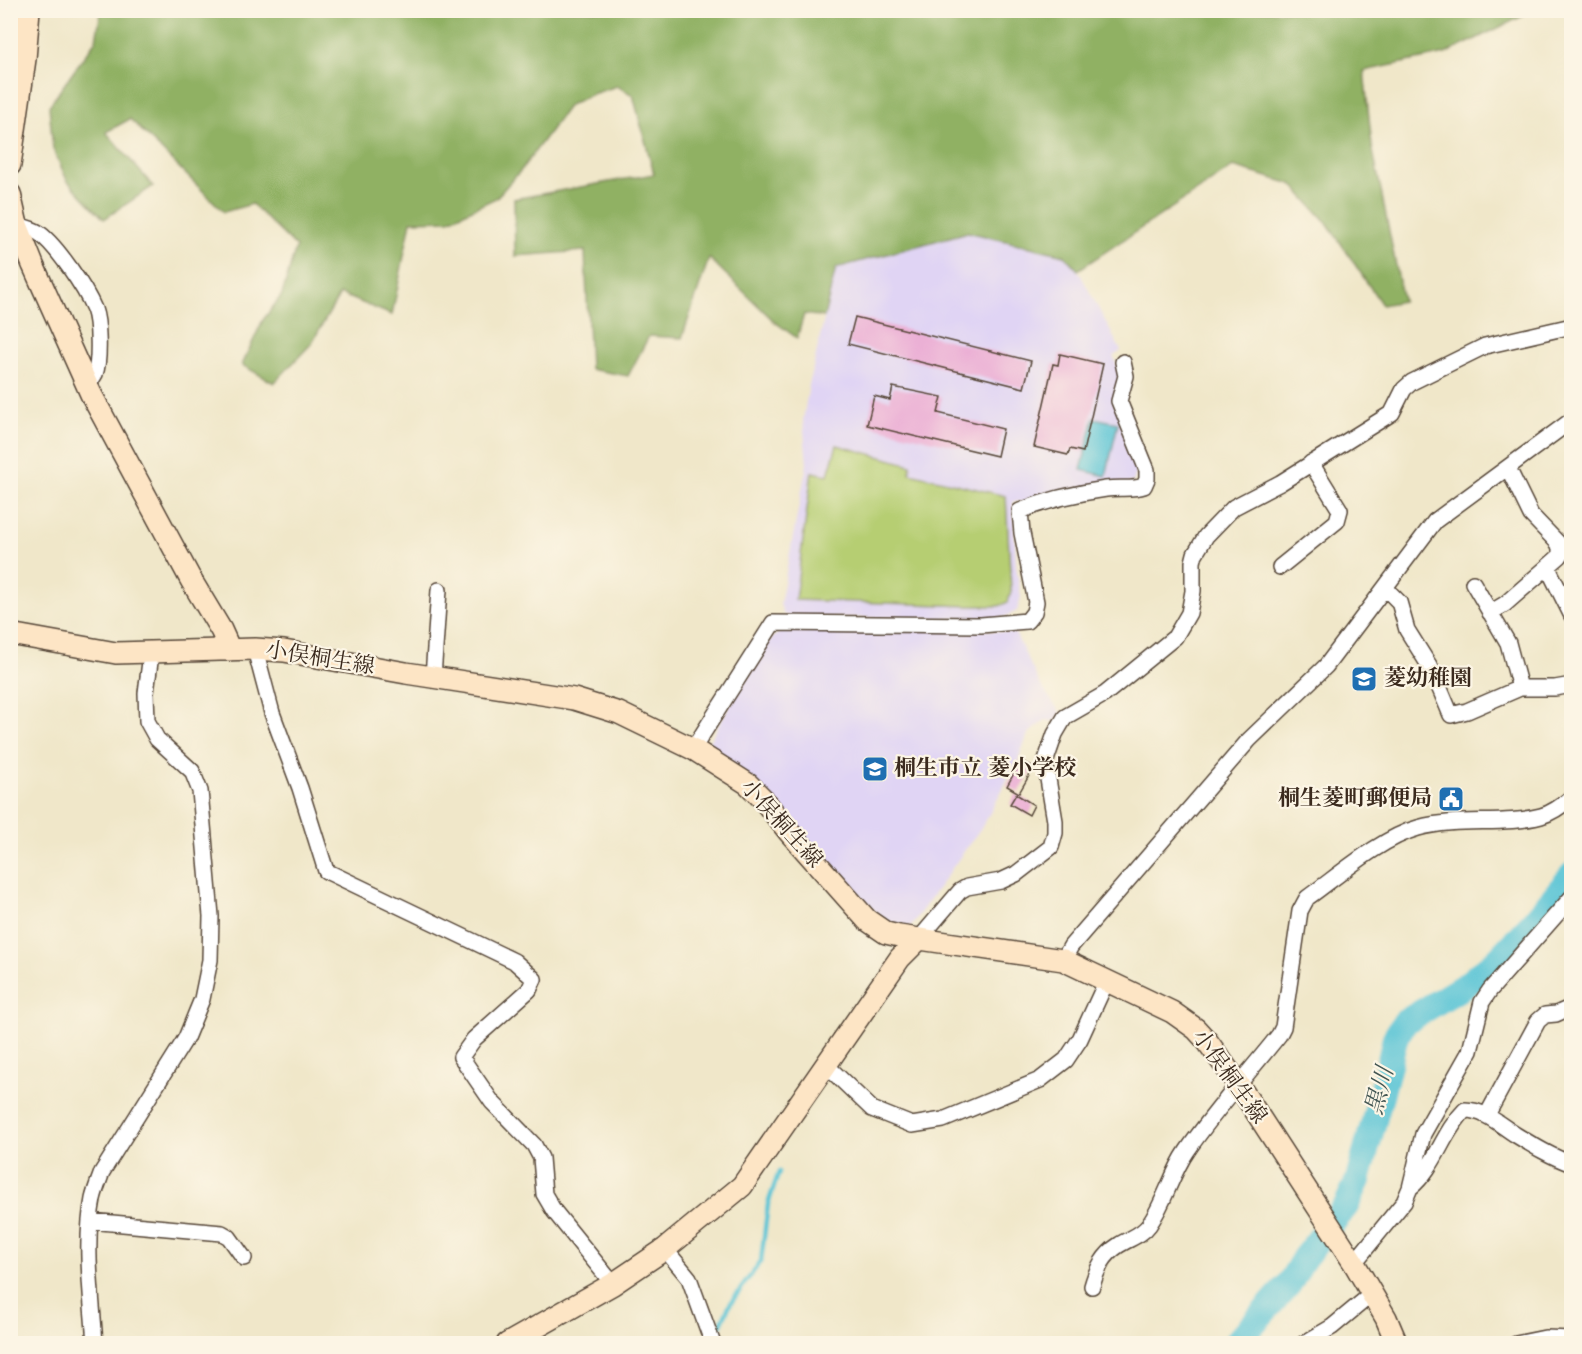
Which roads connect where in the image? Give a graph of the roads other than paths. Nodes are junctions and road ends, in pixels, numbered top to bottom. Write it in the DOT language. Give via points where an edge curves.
graph roads {
  1 [pos="29,10"];
  2 [pos="11,160"];
  3 [pos="10,165"];
  4 [pos="10,194"];
  5 [pos="17,225"];
  6 [pos="1572,326"];
  7 [pos="1123,362"];
  8 [pos="87,385"];
  9 [pos="1572,420"];
  10 [pos="1311,463"];
  11 [pos="1508,468"];
  12 [pos="1281,567"];
  13 [pos="1548,567"];
  14 [pos="1473,583"];
  15 [pos="1385,588"];
  16 [pos="439,590"];
  17 [pos="1490,613"];
  18 [pos="1572,616"];
  19 [pos="10,634"];
  20 [pos="255,649"];
  21 [pos="230,650"];
  22 [pos="151,654"];
  23 [pos="433,677"];
  24 [pos="1572,685"];
  25 [pos="1520,688"];
  26 [pos="693,749"];
  27 [pos="1572,797"];
  28 [pos="1572,897"];
  29 [pos="919,939"];
  30 [pos="1064,960"];
  31 [pos="1107,980"];
  32 [pos="1572,1007"];
  33 [pos="826,1065"];
  34 [pos="1238,1084"];
  35 [pos="1487,1115"];
  36 [pos="1572,1164"];
  37 [pos="1410,1188"];
  38 [pos="90,1221"];
  39 [pos="665,1248"];
  40 [pos="244,1258"];
  41 [pos="1354,1263"];
  42 [pos="613,1284"];
  43 [pos="1092,1286"];
  44 [pos="1372,1293"];
  45 [pos="1572,1339"];
  46 [pos="95,1344"];
  47 [pos="507,1344"];
  48 [pos="713,1344"];
  49 [pos="1304,1344"];
  50 [pos="1397,1344"];
  51 [pos="1516,1344"];
  1 -- 2 [label="main road"];
  2 -- 3 [label="main road"];
  4 -- 5 [label="main road"];
  5 -- 8 [label="main road"];
  5 -- 8 [label="street" via="46,239 95,311 98,361 94,377"];
  6 -- 10 [label="street" via="1485,346 1412,382 1404,388 1392,413"];
  7 -- 26 [label="street" via="1126,376 1119,401 1147,479 1144,486 1136,489 1079,493 1020,511 1036,602 1035,612 1027,621 981,625 773,622"];
  8 -- 21 [label="main road"];
  9 -- 11 [label="street"];
  10 -- 12 [label="street" via="1340,515"];
  10 -- 29 [label="street" via="1234,507 1222,519 1196,554 1190,613 1175,637 1105,694 1062,721 1046,760 1055,821 1051,847 1016,874 960,891"];
  11 -- 13 [label="street" via="1531,515 1560,548 1560,556"];
  11 -- 15 [label="street" via="1435,521"];
  13 -- 17 [label="street"];
  13 -- 18 [label="street"];
  14 -- 17 [label="street"];
  15 -- 25 [label="street" via="1399,602 1407,630 1432,670 1451,716"];
  15 -- 30 [label="street" via="1326,666 1218,775 1071,946"];
  16 -- 23 [label="street"];
  17 -- 25 [label="street" via="1508,643"];
  19 -- 22 [label="main road, 小俣桐生線" via="86,649"];
  20 -- 21 [label="main road, 小俣桐生線"];
  20 -- 23 [label="main road, 小俣桐生線"];
  20 -- 42 [label="street" via="272,713 326,871 514,961 534,979 529,990 474,1039 461,1057 492,1102 534,1145 541,1158 544,1194"];
  21 -- 22 [label="main road, 小俣桐生線"];
  22 -- 38 [label="street" via="147,721 157,739 192,771 200,791 211,916 210,960 202,999 186,1038 102,1172"];
  23 -- 26 [label="main road, 小俣桐生線" via="574,699 619,713"];
  24 -- 25 [label="street"];
  26 -- 29 [label="main road, 小俣桐生線" via="756,791 867,920 886,933"];
  27 -- 34 [label="street" via="1542,816 1417,828 1376,848 1306,898 1300,910 1283,1027"];
  28 -- 37 [label="street" via="1482,1002 1470,1051 1423,1134"];
  29 -- 30 [label="main road, 小俣桐生線"];
  29 -- 33 [label="main road" via="900,958"];
  30 -- 31 [label="main road, 小俣桐生線"];
  31 -- 33 [label="street" via="1066,1060 1040,1080 944,1120 912,1125 879,1113"];
  31 -- 34 [label="main road, 小俣桐生線" via="1172,1012 1196,1029"];
  32 -- 35 [label="street" via="1538,1021"];
  33 -- 39 [label="main road" via="742,1186"];
  34 -- 41 [label="main road, 小俣桐生線"];
  34 -- 43 [label="street" via="1176,1169 1148,1226 1141,1235 1119,1245 1102,1259"];
  35 -- 36 [label="street" via="1555,1158"];
  35 -- 37 [label="street" via="1465,1110 1455,1120 1423,1178"];
  37 -- 41 [label="street" via="1404,1202"];
  38 -- 40 [label="street" via="222,1233"];
  38 -- 46 [label="street"];
  39 -- 42 [label="main road"];
  39 -- 48 [label="street" via="689,1278"];
  41 -- 44 [label="main road"];
  42 -- 47 [label="main road"];
  44 -- 49 [label="street" via="1332,1327"];
  44 -- 50 [label="main road"];
  45 -- 51 [label="street" via="1545,1338"];
}
